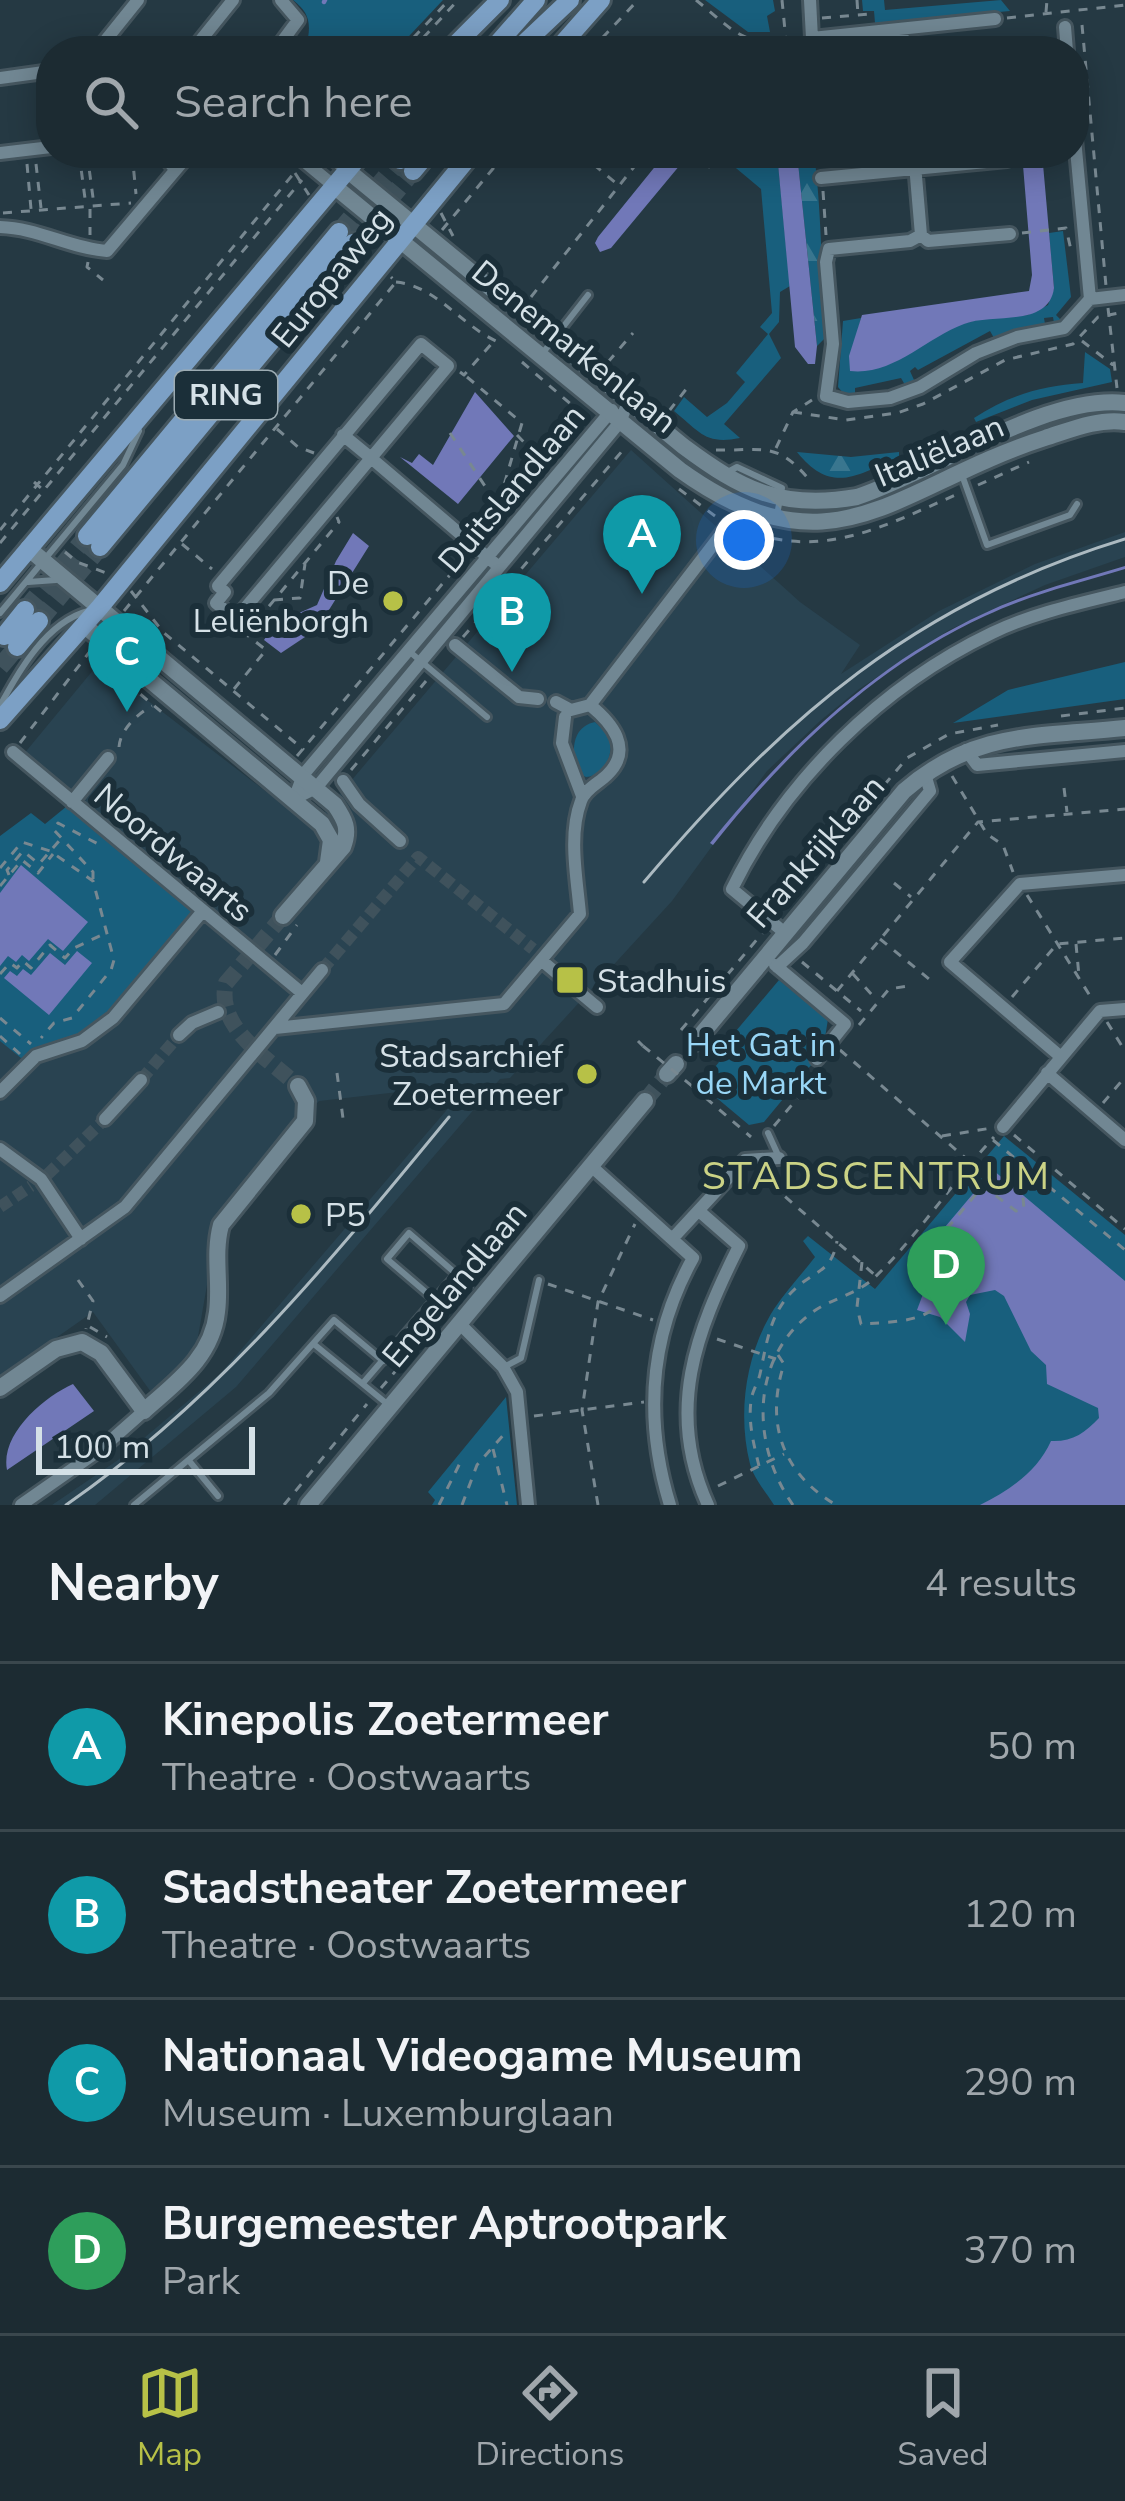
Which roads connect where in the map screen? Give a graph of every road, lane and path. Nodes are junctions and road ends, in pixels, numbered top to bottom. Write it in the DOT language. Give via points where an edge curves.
graph roads {
  1 [pos="138,0"];
  2 [pos="232,0"];
  3 [pos="281,0"];
  4 [pos="449,0"];
  5 [pos="458,0"];
  6 [pos="500,0"];
  7 [pos="536,0"];
  8 [pos="570,0"];
  9 [pos="601,0"];
  10 [pos="638,0"];
  11 [pos="696,0"];
  12 [pos="782,0"];
  13 [pos="810,0"];
  14 [pos="857,0"];
  15 [pos="1047,0"];
  16 [pos="1078,0"];
  17 [pos="1116,3"];
  18 [pos="1125,5"];
  19 [pos="1080,10"];
  20 [pos="1046,14"];
  21 [pos="858,15"];
  22 [pos="811,18"];
  23 [pos="995,19"];
  24 [pos="785,20"];
  25 [pos="1082,25"];
  26 [pos="1065,27"];
  27 [pos="902,29"];
  28 [pos="869,32"];
  29 [pos="109,36"];
  30 [pos="204,36"];
  31 [pos="286,36"];
  32 [pos="415,36"];
  33 [pos="425,36"];
  34 [pos="464,36"];
  35 [pos="504,36"];
  36 [pos="532,36"];
  37 [pos="569,36"];
  38 [pos="604,36"];
  39 [pos="740,36"];
  40 [pos="786,36"];
  41 [pos="812,36"];
  42 [pos="831,36"];
  43 [pos="903,36"];
  44 [pos="1066,36"];
  45 [pos="1083,36"];
  46 [pos="36,73"];
  47 [pos="0,78"];
  48 [pos="1089,101"];
  49 [pos="36,149"];
  50 [pos="30,150"];
  51 [pos="0,153"];
  52 [pos="84,168"];
  53 [pos="86,168"];
  54 [pos="134,168"];
  55 [pos="171,168"];
  56 [pos="177,168"];
  57 [pos="312,168"];
  58 [pos="334,168"];
  59 [pos="349,168"];
  60 [pos="460,168"];
  61 [pos="494,168"];
  62 [pos="598,168"];
  63 [pos="633,168"];
  64 [pos="820,168"];
  65 [pos="926,168"];
  66 [pos="1078,168"];
  67 [pos="916,169"];
  68 [pos="174,172"];
  69 [pos="295,172"];
  70 [pos="340,178"];
  71 [pos="821,178"];
  72 [pos="619,185"];
  73 [pos="94,206"];
  74 [pos="86,207"];
  75 [pos="32,210"];
  76 [pos="41,210"];
  77 [pos="0,213"];
  78 [pos="413,224"];
  79 [pos="447,224"];
  80 [pos="0,227"];
  81 [pos="1017,234"];
  82 [pos="921,235"];
  83 [pos="346,238"];
  84 [pos="400,241"];
  85 [pos="1085,248"];
  86 [pos="829,249"];
  87 [pos="397,282"];
  88 [pos="588,295"];
  89 [pos="1125,295"];
  90 [pos="1107,297"];
  91 [pos="1090,299"];
  92 [pos="520,310"];
  93 [pos="160,332"];
  94 [pos="500,337"];
  95 [pos="555,339"];
  96 [pos="169,340"];
  97 [pos="1080,340"];
  98 [pos="539,357"];
  99 [pos="518,359"];
  100 [pos="448,366"];
  101 [pos="1114,366"];
  102 [pos="464,375"];
  103 [pos="826,396"];
  104 [pos="1121,396"];
  105 [pos="628,400"];
  106 [pos="579,411"];
  107 [pos="1125,422"];
  108 [pos="608,424"];
  109 [pos="276,428"];
  110 [pos="450,434"];
  111 [pos="517,434"];
  112 [pos="343,435"];
  113 [pos="631,450"];
  114 [pos="775,450"];
  115 [pos="1040,457"];
  116 [pos="370,458"];
  117 [pos="322,460"];
  118 [pos="545,464"];
  119 [pos="961,472"];
  120 [pos="35,483"];
  121 [pos="674,484"];
  122 [pos="44,490"];
  123 [pos="780,500"];
  124 [pos="332,504"];
  125 [pos="1076,504"];
  126 [pos="504,514"];
  127 [pos="21,517"];
  128 [pos="776,519"];
  129 [pos="729,524"];
  130 [pos="0,530"];
  131 [pos="94,541"];
  132 [pos="0,543"];
  133 [pos="181,543"];
  134 [pos="475,546"];
  135 [pos="42,547"];
  136 [pos="204,562"];
  137 [pos="305,562"];
  138 [pos="494,562"];
  139 [pos="66,582"];
  140 [pos="0,583"];
  141 [pos="26,583"];
  142 [pos="121,583"];
  143 [pos="1125,592"];
  144 [pos="137,596"];
  145 [pos="274,600"];
  146 [pos="100,608"];
  147 [pos="0,613"];
  148 [pos="32,616"];
  149 [pos="116,620"];
  150 [pos="236,620"];
  151 [pos="85,626"];
  152 [pos="246,634"];
  153 [pos="10,641"];
  154 [pos="455,645"];
  155 [pos="416,657"];
  156 [pos="233,690"];
  157 [pos="538,699"];
  158 [pos="556,702"];
  159 [pos="153,705"];
  160 [pos="0,706"];
  161 [pos="590,706"];
  162 [pos="487,717"];
  163 [pos="565,717"];
  164 [pos="0,720"];
  165 [pos="1125,728"];
  166 [pos="304,749"];
  167 [pos="965,750"];
  168 [pos="1125,751"];
  169 [pos="13,752"];
  170 [pos="113,754"];
  171 [pos="316,759"];
  172 [pos="951,774"];
  173 [pos="302,775"];
  174 [pos="343,781"];
  175 [pos="1064,788"];
  176 [pos="582,796"];
  177 [pos="294,799"];
  178 [pos="72,802"];
  179 [pos="1125,809"];
  180 [pos="1067,814"];
  181 [pos="978,821"];
  182 [pos="62,838"];
  183 [pos="116,839"];
  184 [pos="400,841"];
  185 [pos="51,853"];
  186 [pos="328,862"];
  187 [pos="0,868"];
  188 [pos="9,875"];
  189 [pos="1125,875"];
  190 [pos="93,881"];
  191 [pos="1,882"];
  192 [pos="894,883"];
  193 [pos="1020,884"];
  194 [pos="914,899"];
  195 [pos="202,913"];
  196 [pos="289,924"];
  197 [pos="108,932"];
  198 [pos="1125,938"];
  199 [pos="880,939"];
  200 [pos="1076,942"];
  201 [pos="1057,944"];
  202 [pos="772,947"];
  203 [pos="276,954"];
  204 [pos="539,955"];
  205 [pos="322,970"];
  206 [pos="852,973"];
  207 [pos="0,974"];
  208 [pos="1080,979"];
  209 [pos="934,982"];
  210 [pos="837,991"];
  211 [pos="302,993"];
  212 [pos="873,996"];
  213 [pos="597,1007"];
  214 [pos="1003,1008"];
  215 [pos="1125,1009"];
  216 [pos="860,1011"];
  217 [pos="1100,1011"];
  218 [pos="218,1012"];
  219 [pos="0,1018"];
  220 [pos="275,1028"];
  221 [pos="179,1035"];
  222 [pos="0,1036"];
  223 [pos="688,1036"];
  224 [pos="638,1041"];
  225 [pos="839,1049"];
  226 [pos="1125,1051"];
  227 [pos="20,1054"];
  228 [pos="1061,1057"];
  229 [pos="817,1059"];
  230 [pos="337,1073"];
  231 [pos="1047,1073"];
  232 [pos="1125,1077"];
  233 [pos="141,1080"];
  234 [pos="298,1086"];
  235 [pos="0,1092"];
  236 [pos="645,1101"];
  237 [pos="1094,1114"];
  238 [pos="105,1119"];
  239 [pos="344,1126"];
  240 [pos="1003,1126"];
  241 [pos="768,1132"];
  242 [pos="940,1136"];
  243 [pos="992,1139"];
  244 [pos="1125,1140"];
  245 [pos="0,1148"];
  246 [pos="779,1158"];
  247 [pos="753,1161"];
  248 [pos="970,1162"];
  249 [pos="1020,1164"];
  250 [pos="590,1166"];
  251 [pos="642,1211"];
  252 [pos="699,1211"];
  253 [pos="1125,1229"];
  254 [pos="673,1238"];
  255 [pos="837,1241"];
  256 [pos="76,1242"];
  257 [pos="1125,1250"];
  258 [pos="862,1262"];
  259 [pos="457,1274"];
  260 [pos="874,1277"];
  261 [pos="78,1280"];
  262 [pos="539,1280"];
  263 [pos="469,1285"];
  264 [pos="861,1288"];
  265 [pos="0,1296"];
  266 [pos="435,1300"];
  267 [pos="598,1302"];
  268 [pos="459,1323"];
  269 [pos="665,1324"];
  270 [pos="698,1332"];
  271 [pos="82,1342"];
  272 [pos="315,1345"];
  273 [pos="762,1354"];
  274 [pos="777,1359"];
  275 [pos="382,1360"];
  276 [pos="503,1367"];
  277 [pos="363,1383"];
  278 [pos="0,1388"];
  279 [pos="376,1394"];
  280 [pos="651,1401"];
  281 [pos="391,1406"];
  282 [pos="582,1410"];
  283 [pos="144,1411"];
  284 [pos="519,1418"];
  285 [pos="492,1447"];
  286 [pos="784,1454"];
  287 [pos="461,1459"];
  288 [pos="189,1461"];
  289 [pos="770,1461"];
  290 [pos="759,1466"];
  291 [pos="218,1496"];
  292 [pos="705,1499"];
  293 [pos="21,1505"];
  294 [pos="134,1505"];
  295 [pos="284,1505"];
  296 [pos="308,1505"];
  297 [pos="439,1505"];
  298 [pos="462,1505"];
  299 [pos="507,1505"];
  300 [pos="528,1505"];
  301 [pos="598,1505"];
  302 [pos="670,1505"];
  303 [pos="794,1505"];
  304 [pos="835,1505"];
  1 -- 29 [label="street"];
  2 -- 30 [label="street"];
  3 -- 31 [label="street" via="298,20"];
  4 -- 32 [label="path"];
  5 -- 33 [label="path"];
  6 -- 34 [label="main road"];
  7 -- 35 [label="main road"];
  8 -- 36 [label="main road"];
  9 -- 37 [label="main road"];
  10 -- 38 [label="path"];
  11 -- 39 [label="path"];
  12 -- 24 [label="path"];
  13 -- 22 [label="street"];
  14 -- 21 [label="path"];
  15 -- 20 [label="path"];
  16 -- 19 [label="path"];
  17 -- 18 [label="path"];
  17 -- 19 [label="path"];
  19 -- 20 [label="path"];
  20 -- 23 [label="path"];
  21 -- 22 [label="path"];
  21 -- 28 [label="path" via="868,14"];
  22 -- 24 [label="path"];
  22 -- 41 [label="street"];
  23 -- 27 [label="street"];
  24 -- 40 [label="path"];
  25 -- 45 [label="path"];
  26 -- 44 [label="street"];
  27 -- 28 [label="street"];
  27 -- 43 [label="street"];
  28 -- 42 [label="street"];
  46 -- 47 [label="street"];
  48 -- 90 [label="path"];
  49 -- 50 [label="street"];
  50 -- 51 [label="street"];
  50 -- 75 [label="path"];
  50 -- 76 [label="path"];
  52 -- 74 [label="path"];
  53 -- 73 [label="path"];
  54 -- 73 [label="path" via="137,202"];
  55 -- 68 [label="lane"];
  56 -- 68 [label="street"];
  57 -- 70 [label="street"];
  57 -- 96 [label="path"];
  58 -- 70 [label="street"];
  59 -- 70 [label="main road, Europaweg"];
  60 -- 78 [label="main road, Europaweg"];
  61 -- 79 [label="path"];
  62 -- 72 [label="path"];
  63 -- 72 [label="path"];
  64 -- 71 [label="path"];
  65 -- 67 [label="street"];
  66 -- 85 [label="street"];
  67 -- 71 [label="street"];
  67 -- 82 [label="street"];
  68 -- 80 [label="street" via="106,251"];
  69 -- 93 [label="path"];
  70 -- 78 [label="street, Denemarkenlaan"];
  70 -- 84 [label="street, Denemarkenlaan"];
  70 -- 135 [label="main road, Europaweg"];
  71 -- 86 [label="path"];
  72 -- 92 [label="path"];
  73 -- 74 [label="path"];
  74 -- 76 [label="path"];
  75 -- 76 [label="path"];
  75 -- 77 [label="path"];
  78 -- 84 [label="main road, Europaweg"];
  78 -- 92 [label="street, Denemarkenlaan"];
  81 -- 82 [label="street" via="928,241"];
  81 -- 85 [label="path" via="1066,229 1068,250"];
  82 -- 86 [label="street"];
  83 -- 131 [label="main road, RING"];
  84 -- 94 [label="street, Denemarkenlaan"];
  84 -- 142 [label="main road, Europaweg"];
  85 -- 91 [label="street"];
  86 -- 103 [label="street"];
  87 -- 94 [label="path, Denemarkenlaan" via="413,284 479,334"];
  88 -- 95 [label="lane"];
  89 -- 90 [label="street"];
  90 -- 91 [label="street"];
  90 -- 101 [label="path"];
  91 -- 103 [label="street" via="1064,328 976,353 920,387 890,398"];
  92 -- 95 [label="street, Denemarkenlaan"];
  93 -- 96 [label="path"];
  93 -- 120 [label="path"];
  94 -- 98 [label="street, Denemarkenlaan"];
  94 -- 102 [label="path"];
  95 -- 98 [label="lane"];
  95 -- 105 [label="street, Denemarkenlaan"];
  96 -- 122 [label="path"];
  97 -- 101 [label="path"];
  98 -- 108 [label="street, Denemarkenlaan"];
  99 -- 106 [label="path, Denemarkenlaan"];
  100 -- 102 [label="path"];
  100 -- 112 [label="street" via="421,344"];
  100 -- 116 [label="street"];
  101 -- 104 [label="path"];
  102 -- 111 [label="path" via="522,423"];
  103 -- 114 [label="path" via="803,402"];
  104 -- 119 [label="street, Italiëlaan" via="1077,407"];
  105 -- 108 [label="street, Duitslandlaan"];
  105 -- 123 [label="street, Denemarkenlaan" via="723,475"];
  106 -- 108 [label="path, Denemarkenlaan"];
  106 -- 118 [label="path, Duitslandlaan"];
  107 -- 119 [label="street, Italiëlaan" via="1080,427"];
  108 -- 113 [label="path, Denemarkenlaan"];
  108 -- 128 [label="street, Denemarkenlaan" via="712,494"];
  108 -- 138 [label="street, Duitslandlaan"];
  109 -- 117 [label="path"];
  110 -- 126 [label="path"];
  111 -- 118 [label="path"];
  111 -- 126 [label="path"];
  112 -- 116 [label="street"];
  112 -- 117 [label="street"];
  115 -- 119 [label="path, Italiëlaan"];
  116 -- 124 [label="street"];
  116 -- 134 [label="street"];
  117 -- 150 [label="street" via="218,586 225,592 216,603"];
  118 -- 126 [label="path, Duitslandlaan"];
  119 -- 123 [label="street, Italiëlaan" via="826,502"];
  119 -- 125 [label="lane" via="987,545 1070,514"];
  119 -- 128 [label="street, Italiëlaan" via="861,516 824,524"];
  120 -- 122 [label="path"];
  120 -- 130 [label="path"];
  121 -- 129 [label="path, Denemarkenlaan"];
  122 -- 127 [label="path"];
  123 -- 128 [label="lane"];
  124 -- 137 [label="path" via="339,521"];
  124 -- 150 [label="street"];
  126 -- 134 [label="path, Duitslandlaan"];
  127 -- 132 [label="path"];
  127 -- 135 [label="path"];
  129 -- 161 [label="street"];
  133 -- 136 [label="path"];
  134 -- 138 [label="street"];
  134 -- 166 [label="path, Duitslandlaan"];
  135 -- 139 [label="street"];
  135 -- 140 [label="main road, Europaweg"];
  135 -- 141 [label="lane, Europaweg"];
  135 -- 142 [label="path"];
  137 -- 145 [label="path"];
  137 -- 145 [label="path" via="300,598"];
  138 -- 155 [label="street, Duitslandlaan"];
  139 -- 141 [label="lane"];
  139 -- 146 [label="street"];
  141 -- 147 [label="lane, Europaweg"];
  142 -- 144 [label="path"];
  142 -- 146 [label="main road, Europaweg"];
  143 -- 202 [label="street" via="995,631 852,726 765,830 732,889"];
  144 -- 149 [label="path"];
  144 -- 156 [label="path" via="163,632"];
  145 -- 152 [label="path"];
  146 -- 149 [label="street"];
  146 -- 151 [label="main road, Europaweg"];
  148 -- 153 [label="main road"];
  149 -- 173 [label="street"];
  150 -- 152 [label="path"];
  151 -- 160 [label="lane, Europaweg" via="25,665"];
  151 -- 164 [label="main road, Europaweg"];
  151 -- 169 [label="path"];
  151 -- 177 [label="street"];
  152 -- 156 [label="path" via="266,650"];
  154 -- 157 [label="street" via="519,697"];
  155 -- 162 [label="lane"];
  155 -- 171 [label="street, Duitslandlaan"];
  155 -- 173 [label="street, Duitslandlaan"];
  156 -- 166 [label="path"];
  158 -- 161 [label="street" via="571,710"];
  159 -- 170 [label="path"];
  161 -- 176 [label="street" via="610,720 620,749 613,771"];
  163 -- 176 [label="street" via="562,743"];
  165 -- 167 [label="street, Frankrijklaan"];
  166 -- 171 [label="path"];
  166 -- 173 [label="path, Duitslandlaan"];
  167 -- 168 [label="street" via="977,765"];
  167 -- 202 [label="street, Frankrijklaan" via="904,791"];
  169 -- 178 [label="street, Noordwaarts"];
  170 -- 178 [label="street"];
  171 -- 173 [label="street, Duitslandlaan"];
  172 -- 181 [label="path"];
  173 -- 177 [label="street, Duitslandlaan"];
  173 -- 186 [label="street" via="346,822 348,836"];
  174 -- 184 [label="street"];
  175 -- 180 [label="path"];
  176 -- 204 [label="street" via="574,832 580,914"];
  177 -- 186 [label="street" via="326,830"];
  178 -- 183 [label="street, Noordwaarts"];
  179 -- 180 [label="path"];
  180 -- 181 [label="path"];
  181 -- 193 [label="path" via="1003,845"];
  181 -- 194 [label="path"];
  182 -- 183 [label="path" via="53,830 60,820 98,845"];
  182 -- 185 [label="path"];
  182 -- 190 [label="path"];
  183 -- 195 [label="street, Noordwaarts"];
  185 -- 187 [label="path" via="22,842"];
  185 -- 188 [label="path" via="38,873 22,860"];
  185 -- 188 [label="path" via="39,864 23,850"];
  185 -- 190 [label="path"];
  186 -- 196 [label="street"];
  188 -- 191 [label="path"];
  189 -- 193 [label="street"];
  190 -- 197 [label="path"];
  192 -- 194 [label="path"];
  193 -- 201 [label="path"];
  193 -- 214 [label="street" via="950,962"];
  194 -- 199 [label="path"];
  195 -- 211 [label="street, Noordwaarts"];
  195 -- 235 [label="street" via="113,1018 82,1041 35,1056"];
  196 -- 203 [label="path"];
  197 -- 207 [label="path" via="65,958 50,945 31,968 10,963"];
  197 -- 219 [label="path" via="111,970 72,1018 54,1023 34,1047"];
  198 -- 200 [label="path"];
  199 -- 206 [label="path"];
  199 -- 209 [label="path"];
  200 -- 201 [label="path"];
  200 -- 208 [label="path"];
  201 -- 208 [label="path"];
  201 -- 214 [label="path"];
  202 -- 210 [label="path"];
  202 -- 223 [label="street"];
  202 -- 223 [label="path"];
  202 -- 229 [label="street, Frankrijklaan" via="845,1024"];
  204 -- 213 [label="street"];
  204 -- 220 [label="street" via="504,1004"];
  205 -- 211 [label="street"];
  206 -- 210 [label="path"];
  206 -- 212 [label="path"];
  208 -- 217 [label="path"];
  210 -- 216 [label="path"];
  211 -- 220 [label="street"];
  214 -- 228 [label="street"];
  215 -- 217 [label="street"];
  217 -- 226 [label="path"];
  217 -- 228 [label="street"];
  218 -- 221 [label="street"];
  220 -- 256 [label="street" via="125,1207"];
  222 -- 227 [label="path"];
  224 -- 247 [label="path, bridge" via="751,1137"];
  225 -- 242 [label="path"];
  228 -- 231 [label="street"];
  230 -- 239 [label="path"];
  231 -- 237 [label="street"];
  231 -- 240 [label="street"];
  232 -- 237 [label="path"];
  233 -- 238 [label="street"];
  234 -- 283 [label="street" via="305,1121 221,1225 217,1312 203,1354"];
  236 -- 250 [label="street, Engelandlaan"];
  237 -- 244 [label="street"];
  240 -- 242 [label="path"];
  240 -- 243 [label="path"];
  240 -- 253 [label="path"];
  241 -- 246 [label="lane"];
  242 -- 248 [label="path"];
  243 -- 248 [label="path"];
  243 -- 249 [label="path"];
  245 -- 256 [label="street" via="39,1180"];
  246 -- 247 [label="street"];
  247 -- 252 [label="street" via="745,1160"];
  247 -- 255 [label="path"];
  248 -- 260 [label="path"];
  249 -- 257 [label="path"];
  249 -- 264 [label="path" via="1024,1209 982,1186 923,1257 940,1283 930,1312 861,1324"];
  250 -- 251 [label="street"];
  250 -- 268 [label="street, Engelandlaan"];
  251 -- 254 [label="street"];
  251 -- 267 [label="path"];
  252 -- 254 [label="street"];
  252 -- 270 [label="street" via="739,1246"];
  254 -- 269 [label="street" via="693,1258"];
  255 -- 258 [label="path"];
  255 -- 273 [label="path" via="827,1265 799,1284 772,1321"];
  256 -- 265 [label="street"];
  258 -- 260 [label="path"];
  258 -- 264 [label="path"];
  259 -- 263 [label="lane"];
  259 -- 266 [label="lane"];
  259 -- 266 [label="lane" via="409,1233 387,1259"];
  260 -- 264 [label="path"];
  261 -- 271 [label="path" via="93,1301"];
  262 -- 267 [label="path"];
  262 -- 276 [label="lane" via="520,1358"];
  263 -- 279 [label="path, Engelandlaan"];
  264 -- 274 [label="path" via="815,1310"];
  266 -- 275 [label="lane"];
  267 -- 269 [label="path"];
  267 -- 282 [label="path"];
  268 -- 276 [label="street"];
  268 -- 281 [label="street, Engelandlaan"];
  269 -- 280 [label="street"];
  270 -- 273 [label="path"];
  270 -- 292 [label="street" via="687,1409"];
  271 -- 278 [label="street" via="56,1349"];
  271 -- 283 [label="street" via="101,1353"];
  272 -- 275 [label="lane" via="334,1320"];
  272 -- 277 [label="lane"];
  272 -- 288 [label="lane"];
  273 -- 274 [label="path"];
  273 -- 290 [label="path" via="751,1397"];
  274 -- 286 [label="path" via="784,1364 775,1411"];
  274 -- 289 [label="path" via="764,1397"];
  275 -- 277 [label="lane"];
  276 -- 284 [label="street"];
  277 -- 279 [label="lane"];
  279 -- 281 [label="lane"];
  279 -- 295 [label="path, Engelandlaan"];
  280 -- 282 [label="path"];
  280 -- 302 [label="street"];
  281 -- 296 [label="street, Engelandlaan"];
  282 -- 284 [label="path"];
  282 -- 301 [label="path"];
  283 -- 293 [label="street"];
  284 -- 285 [label="path"];
  284 -- 300 [label="street"];
  285 -- 298 [label="path"];
  285 -- 299 [label="path"];
  286 -- 289 [label="path"];
  286 -- 304 [label="path"];
  287 -- 297 [label="path"];
  288 -- 291 [label="lane"];
  288 -- 294 [label="lane"];
  289 -- 290 [label="path"];
  289 -- 303 [label="path"];
  290 -- 292 [label="path"];
}
